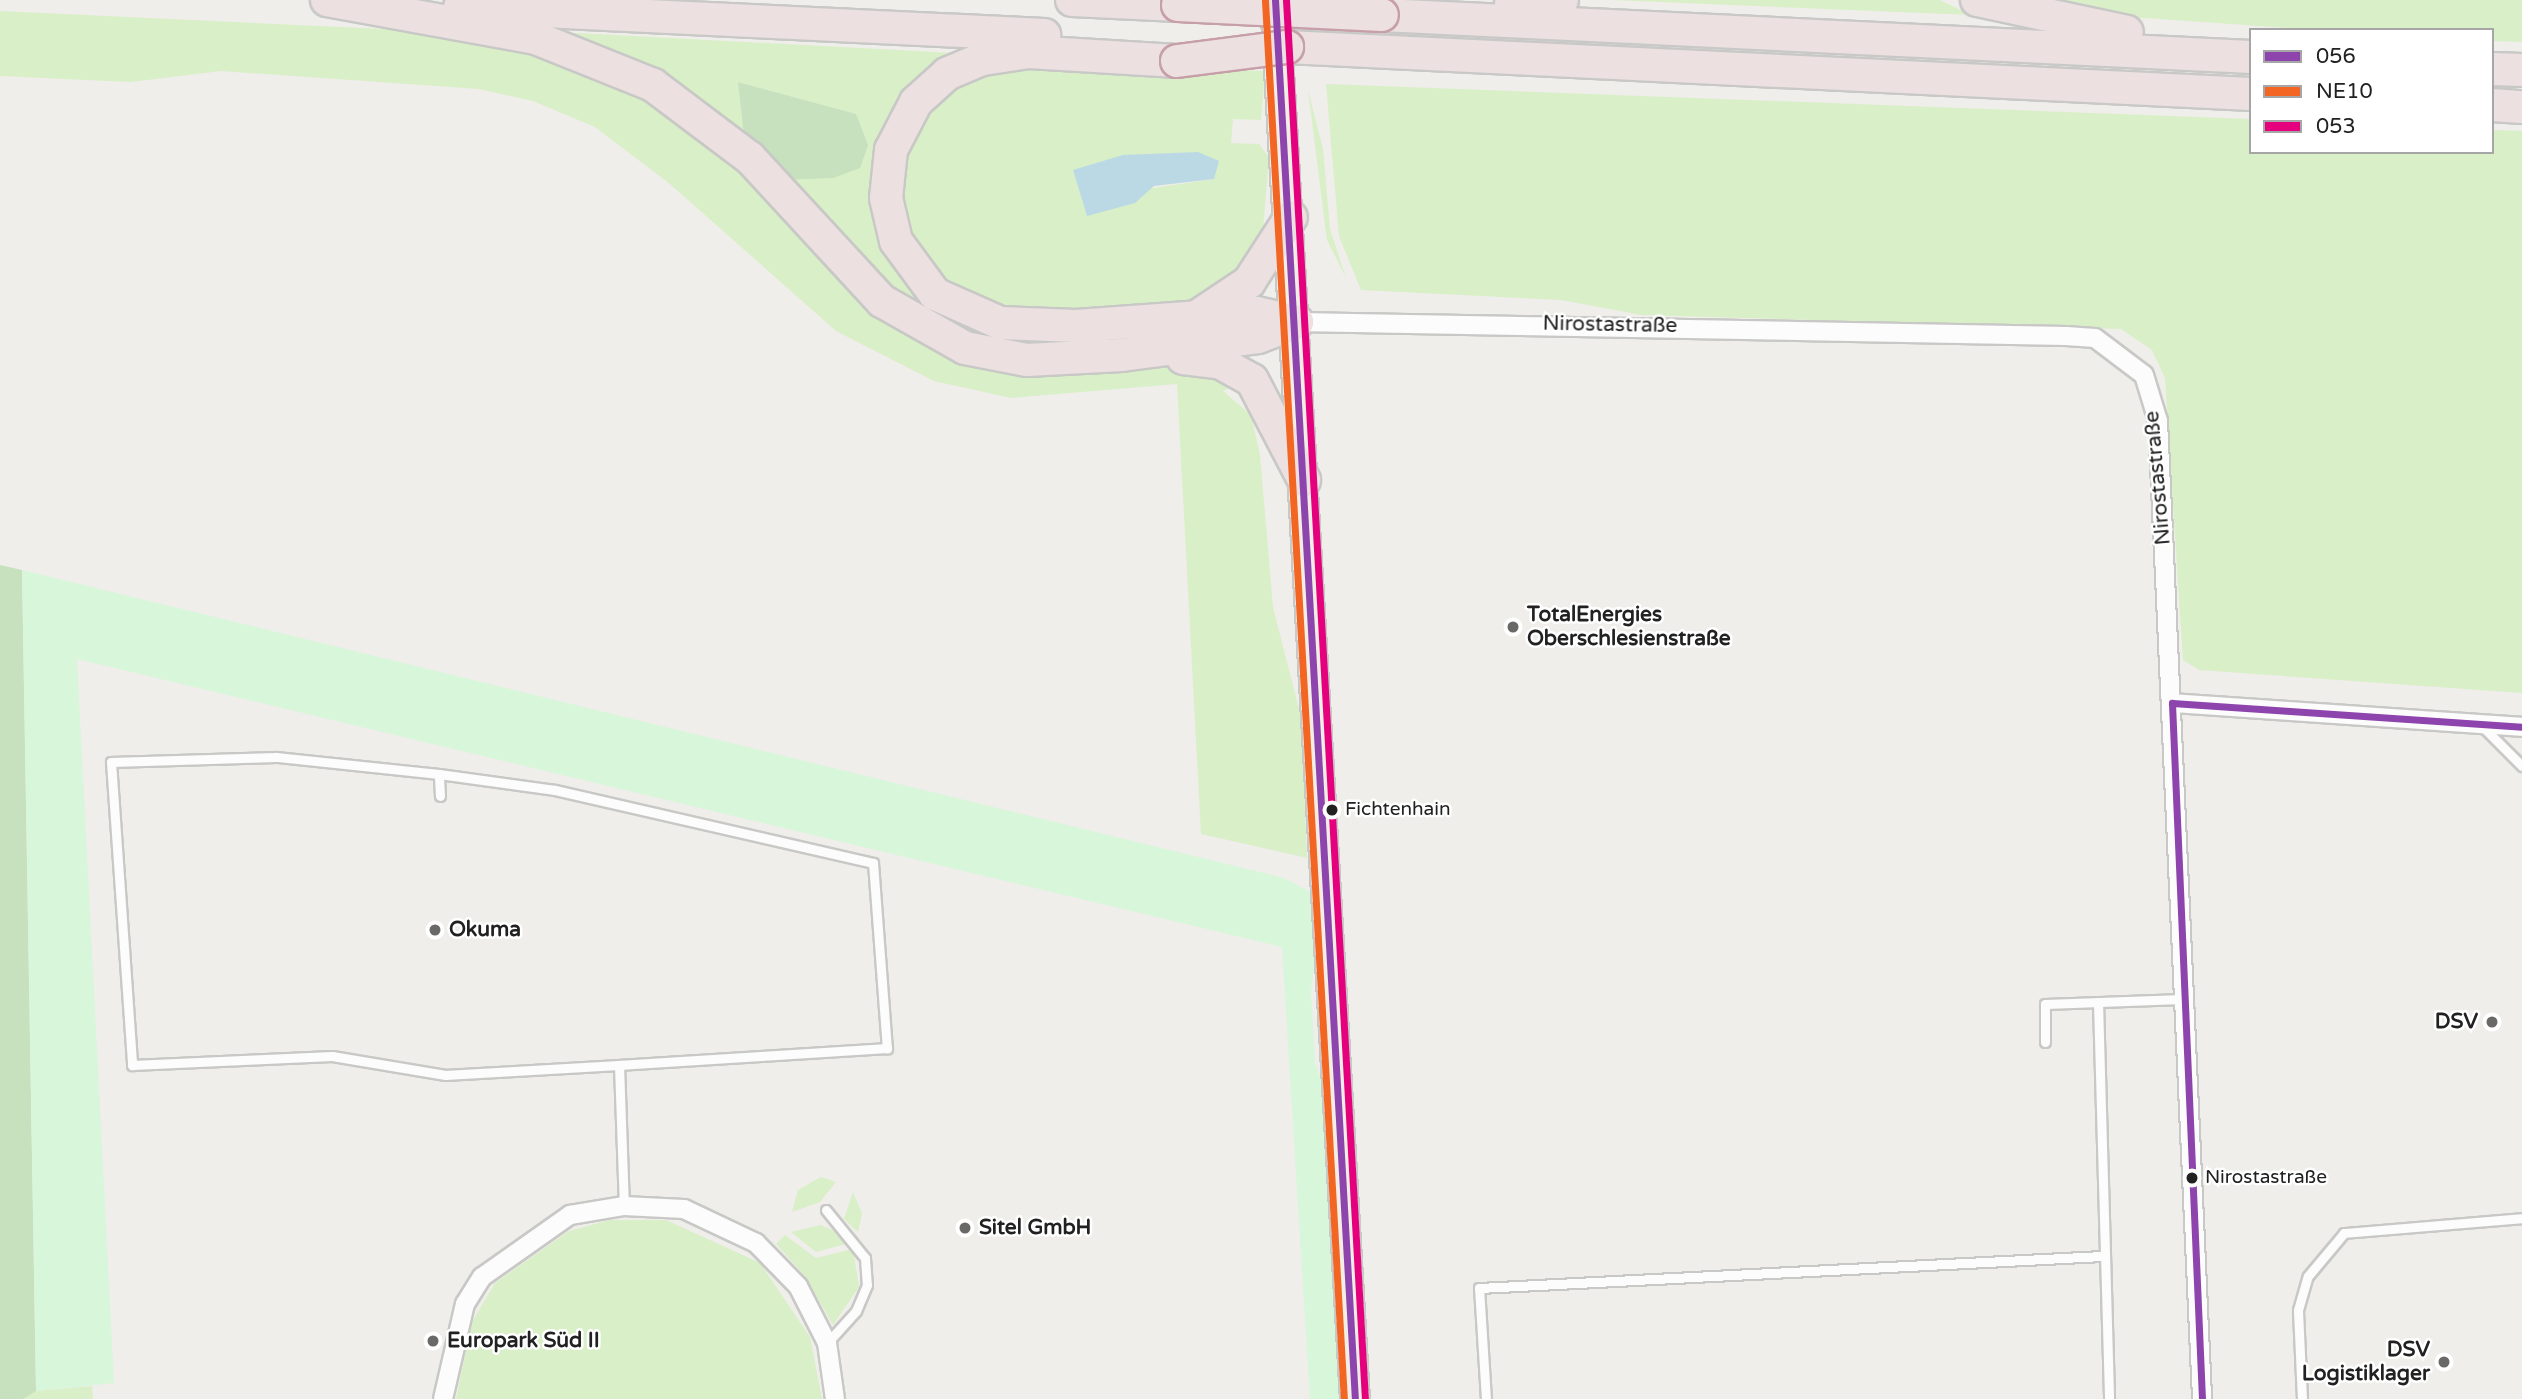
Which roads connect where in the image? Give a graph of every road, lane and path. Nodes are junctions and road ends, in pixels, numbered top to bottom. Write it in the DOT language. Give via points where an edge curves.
graph roads {
  1 [pos="325,0"];
  2 [pos="1072,0"];
  3 [pos="1275,0"];
  4 [pos="1450,0"];
  5 [pos="1562,0"];
  6 [pos="1977,0"];
  7 [pos="2249,41"];
  8 [pos="1178,51"];
  9 [pos="2249,57"];
  10 [pos="2494,69"];
  11 [pos="2522,71"];
  12 [pos="2249,94"];
  13 [pos="2494,105"];
  14 [pos="2522,107"];
  15 [pos="1291,217"];
  16 [pos="1194,318"];
  17 [pos="1297,322"];
  18 [pos="1122,355"];
  19 [pos="1304,480"];
  20 [pos="2172,702"];
  21 [pos="2480,724"];
  22 [pos="2522,727"];
  23 [pos="2522,766"];
  24 [pos="439,774"];
  25 [pos="440,796"];
  26 [pos="2182,999"];
  27 [pos="2098,1002"];
  28 [pos="2045,1042"];
  29 [pos="619,1065"];
  30 [pos="624,1206"];
  31 [pos="826,1210"];
  32 [pos="2522,1219"];
  33 [pos="2103,1256"];
  34 [pos="827,1343"];
  35 [pos="443,1399"];
  36 [pos="835,1399"];
  37 [pos="1355,1399"];
  38 [pos="1486,1399"];
  39 [pos="2109,1399"];
  40 [pos="2202,1399"];
  41 [pos="2302,1399"];
  1 -- 8 [label="highway"];
  1 -- 18 [label="highway" via="537,38 653,85 750,158 882,301 952,344 1027,360"];
  2 -- 9 [label="highway, bridge"];
  3 -- 15 [label="main road"];
  4 -- 5 [label="highway"];
  6 -- 7 [label="highway" via="2087,27"];
  8 -- 12 [label="highway, bridge" via="1287,47"];
  8 -- 16 [label="highway" via="1029,52 958,68 929,88 903,121 889,159 886,198 892,230 913,271 935,294 974,316 1039,327"];
  10 -- 11 [label="highway"];
  13 -- 14 [label="highway"];
  15 -- 16 [label="highway" via="1250,282"];
  15 -- 17 [label="main road"];
  16 -- 17 [label="highway" via="1257,313"];
  17 -- 18 [label="highway" via="1258,337"];
  17 -- 19 [label="main road"];
  17 -- 20 [label="street, Nirostastraße" via="2095,338 2144,375 2158,421"];
  18 -- 19 [label="highway" via="1203,359 1245,373 1269,404"];
  19 -- 37 [label="main road"];
  20 -- 21 [label="street"];
  20 -- 26 [label="street, Nirostastraße"];
  21 -- 22 [label="street"];
  21 -- 23 [label="lane"];
  24 -- 25 [label="lane"];
  24 -- 29 [label="lane" via="555,790 873,863 887,1048"];
  24 -- 29 [label="lane" via="276,757 111,762 132,1065 332,1056 445,1075"];
  26 -- 27 [label="lane"];
  26 -- 40 [label="street, Nirostastraße"];
  27 -- 28 [label="lane" via="2045,1004"];
  27 -- 33 [label="lane"];
  29 -- 30 [label="lane"];
  30 -- 34 [label="street" via="684,1209 757,1243 798,1286"];
  30 -- 35 [label="street" via="570,1215 482,1277 465,1304"];
  31 -- 34 [label="lane" via="865,1258 867,1285 856,1311"];
  32 -- 41 [label="lane" via="2344,1233 2308,1276 2298,1310"];
  33 -- 38 [label="lane" via="1479,1288"];
  33 -- 39 [label="lane"];
  34 -- 36 [label="street"];
}
